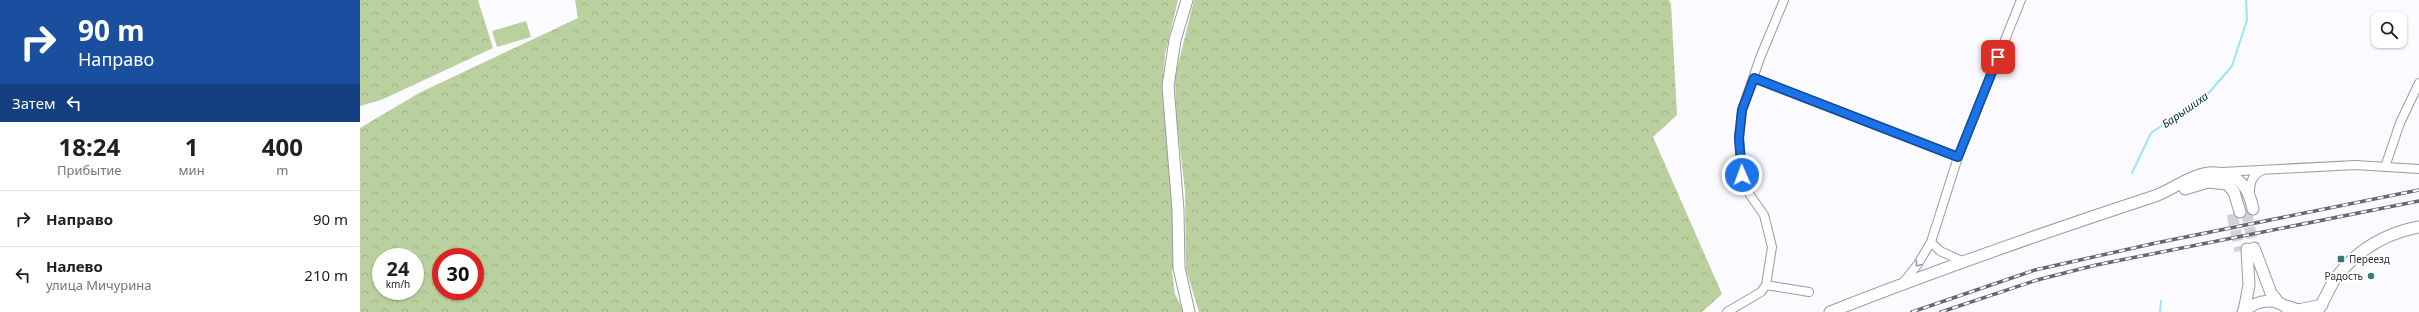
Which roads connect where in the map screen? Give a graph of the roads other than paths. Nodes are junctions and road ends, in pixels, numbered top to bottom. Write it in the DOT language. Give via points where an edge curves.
graph roads {
  1 [pos="1187,0"];
  2 [pos="1784,0"];
  3 [pos="2021,0"];
  4 [pos="1754,78"];
  5 [pos="2419,83"];
  6 [pos="1958,157"];
  7 [pos="2385,167"];
  8 [pos="2419,169"];
  9 [pos="2264,170"];
  10 [pos="2215,173"];
  11 [pos="2175,189"];
  12 [pos="2251,197"];
  13 [pos="2419,226"];
  14 [pos="1931,242"];
  15 [pos="1962,261"];
  16 [pos="1902,284"];
  17 [pos="1766,285"];
  18 [pos="1809,292"];
  19 [pos="2284,306"];
  20 [pos="2319,308"];
  21 [pos="1189,312"];
  22 [pos="1727,312"];
  23 [pos="1830,312"];
  24 [pos="2243,312"];
  1 -- 21 [label="main road" via="1175,40 1168,86 1178,210 1179,268"];
  2 -- 4 [label="street"];
  3 -- 6 [label="street"];
  4 -- 6 [label="street"];
  4 -- 17 [label="street" via="1742,110 1739,138 1742,175 1750,195 1764,215 1772,247"];
  5 -- 7 [label="street" via="2400,122"];
  6 -- 14 [label="street"];
  7 -- 8 [label="street"];
  7 -- 9 [label="street" via="2355,165"];
  9 -- 10 [label="street"];
  9 -- 12 [label="street" via="2256,174 2251,181"];
  10 -- 11 [label="main road" via="2202,175"];
  10 -- 12 [label="main road" via="2233,175 2244,185"];
  11 -- 12 [label="main road" via="2203,178 2219,178 2231,182 2241,191 2243,212"];
  11 -- 15 [label="main road"];
  13 -- 20 [label="main road" via="2389,235 2353,260 2338,275"];
  14 -- 15 [label="street" via="1940,251"];
  14 -- 16 [label="street, one-way"];
  15 -- 16 [label="main road"];
  16 -- 23 [label="main road"];
  17 -- 18 [label="street"];
  17 -- 22 [label="street" via="1760,292"];
  19 -- 20 [label="main road" via="2298,310"];
  19 -- 24 [label="main road" via="2260,302"];
  19 -- 24 [label="main road" via="2271,293 2250,248 2249,285"];
}
